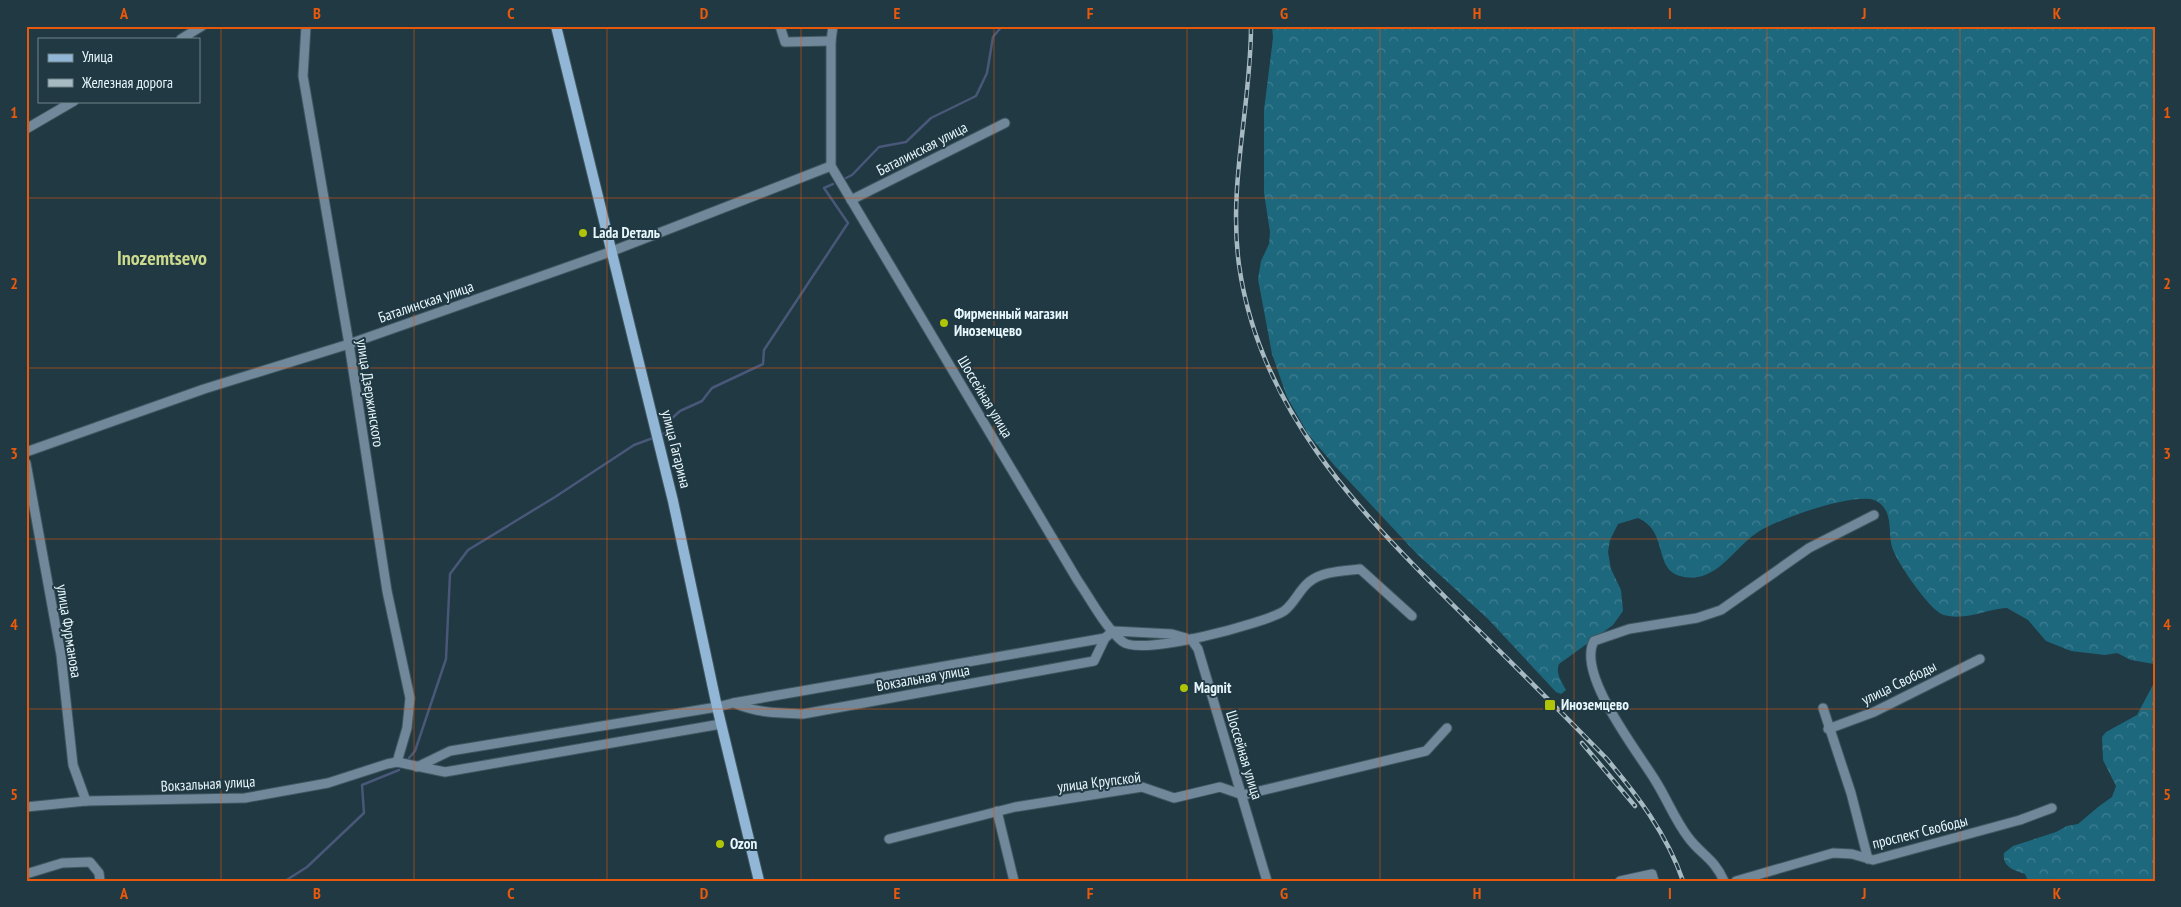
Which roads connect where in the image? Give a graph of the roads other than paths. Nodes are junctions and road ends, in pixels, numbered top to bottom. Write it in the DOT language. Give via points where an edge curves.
graph roads {
  1 [pos="202,26"];
  2 [pos="306,26"];
  3 [pos="556,26"];
  4 [pos="780,26"];
  5 [pos="833,26"];
  6 [pos="183,38"];
  7 [pos="831,40"];
  8 [pos="72,102"];
  9 [pos="1005,123"];
  10 [pos="26,130"];
  11 [pos="831,166"];
  12 [pos="851,200"];
  13 [pos="610,252"];
  14 [pos="349,344"];
  15 [pos="26,452"];
  16 [pos="26,463"];
  17 [pos="1874,515"];
  18 [pos="1412,616"];
  19 [pos="1113,632"];
  20 [pos="1105,638"];
  21 [pos="1191,639"];
  22 [pos="1980,658"];
  23 [pos="733,702"];
  24 [pos="717,707"];
  25 [pos="1822,708"];
  26 [pos="721,724"];
  27 [pos="1447,728"];
  28 [pos="1828,729"];
  29 [pos="397,762"];
  30 [pos="417,767"];
  31 [pos="1243,795"];
  32 [pos="86,801"];
  33 [pos="26,807"];
  34 [pos="2052,808"];
  35 [pos="997,811"];
  36 [pos="889,839"];
  37 [pos="1868,859"];
  38 [pos="26,874"];
  39 [pos="100,877"];
  40 [pos="759,881"];
  41 [pos="1014,881"];
  42 [pos="1267,881"];
  43 [pos="1620,881"];
  44 [pos="1654,881"];
  45 [pos="1724,881"];
  46 [pos="1736,881"];
  1 -- 6 [label="street"];
  2 -- 14 [label="street, улица Дзержинского" via="303,76"];
  3 -- 13 [label="main road, улица Гагарина"];
  4 -- 7 [label="street" via="785,42"];
  5 -- 7 [label="street"];
  7 -- 11 [label="street"];
  8 -- 10 [label="street"];
  9 -- 12 [label="street, Баталинская улица"];
  11 -- 12 [label="street, Шоссейная улица"];
  11 -- 13 [label="street, Баталинская улица"];
  12 -- 19 [label="street, Шоссейная улица" via="1078,580"];
  13 -- 14 [label="street, Баталинская улица"];
  13 -- 24 [label="main road, улица Гагарина" via="654,423"];
  14 -- 15 [label="street, Баталинская улица" via="204,389"];
  14 -- 29 [label="street, улица Дзержинского" via="387,592 410,698 407,728"];
  16 -- 32 [label="street, улица Фурманова" via="61,655 73,765"];
  17 -- 45 [label="street" via="1809,548 1721,610 1697,618 1629,629 1594,641 1590,655 1596,682 1612,715 1656,780 1688,837 1718,866"];
  18 -- 21 [label="street" via="1360,569 1326,574 1309,582 1284,610 1221,633"];
  19 -- 20 [label="street, Вокзальная улица"];
  19 -- 21 [label="street" via="1172,634"];
  19 -- 21 [label="street" via="1133,646"];
  20 -- 23 [label="street, Вокзальная улица"];
  20 -- 23 [label="street, Вокзальная улица" via="1094,661 802,714 765,713"];
  21 -- 31 [label="street, Шоссейная улица" via="1198,649"];
  22 -- 28 [label="street, улица Свободы" via="1874,712"];
  23 -- 24 [label="street, Вокзальная улица"];
  24 -- 26 [label="main road, улица Гагарина"];
  24 -- 30 [label="street, Вокзальная улица" via="450,751"];
  25 -- 28 [label="street"];
  26 -- 30 [label="street" via="445,772"];
  26 -- 40 [label="main road, улица Гагарина"];
  27 -- 31 [label="street" via="1426,752"];
  28 -- 37 [label="street" via="1851,793"];
  29 -- 30 [label="street"];
  29 -- 32 [label="street, Вокзальная улица" via="328,784 245,798"];
  31 -- 35 [label="street, улица Крупской" via="1220,787 1174,798 1142,787"];
  31 -- 42 [label="street, Шоссейная улица"];
  32 -- 33 [label="street, Вокзальная улица"];
  34 -- 37 [label="street, проспект Свободы" via="1916,849"];
  35 -- 36 [label="street, улица Крупской"];
  35 -- 41 [label="street"];
  37 -- 46 [label="street, проспект Свободы" via="1833,853"];
  38 -- 39 [label="street" via="62,863 90,862"];
  43 -- 44 [label="street" via="1652,874"];
}
